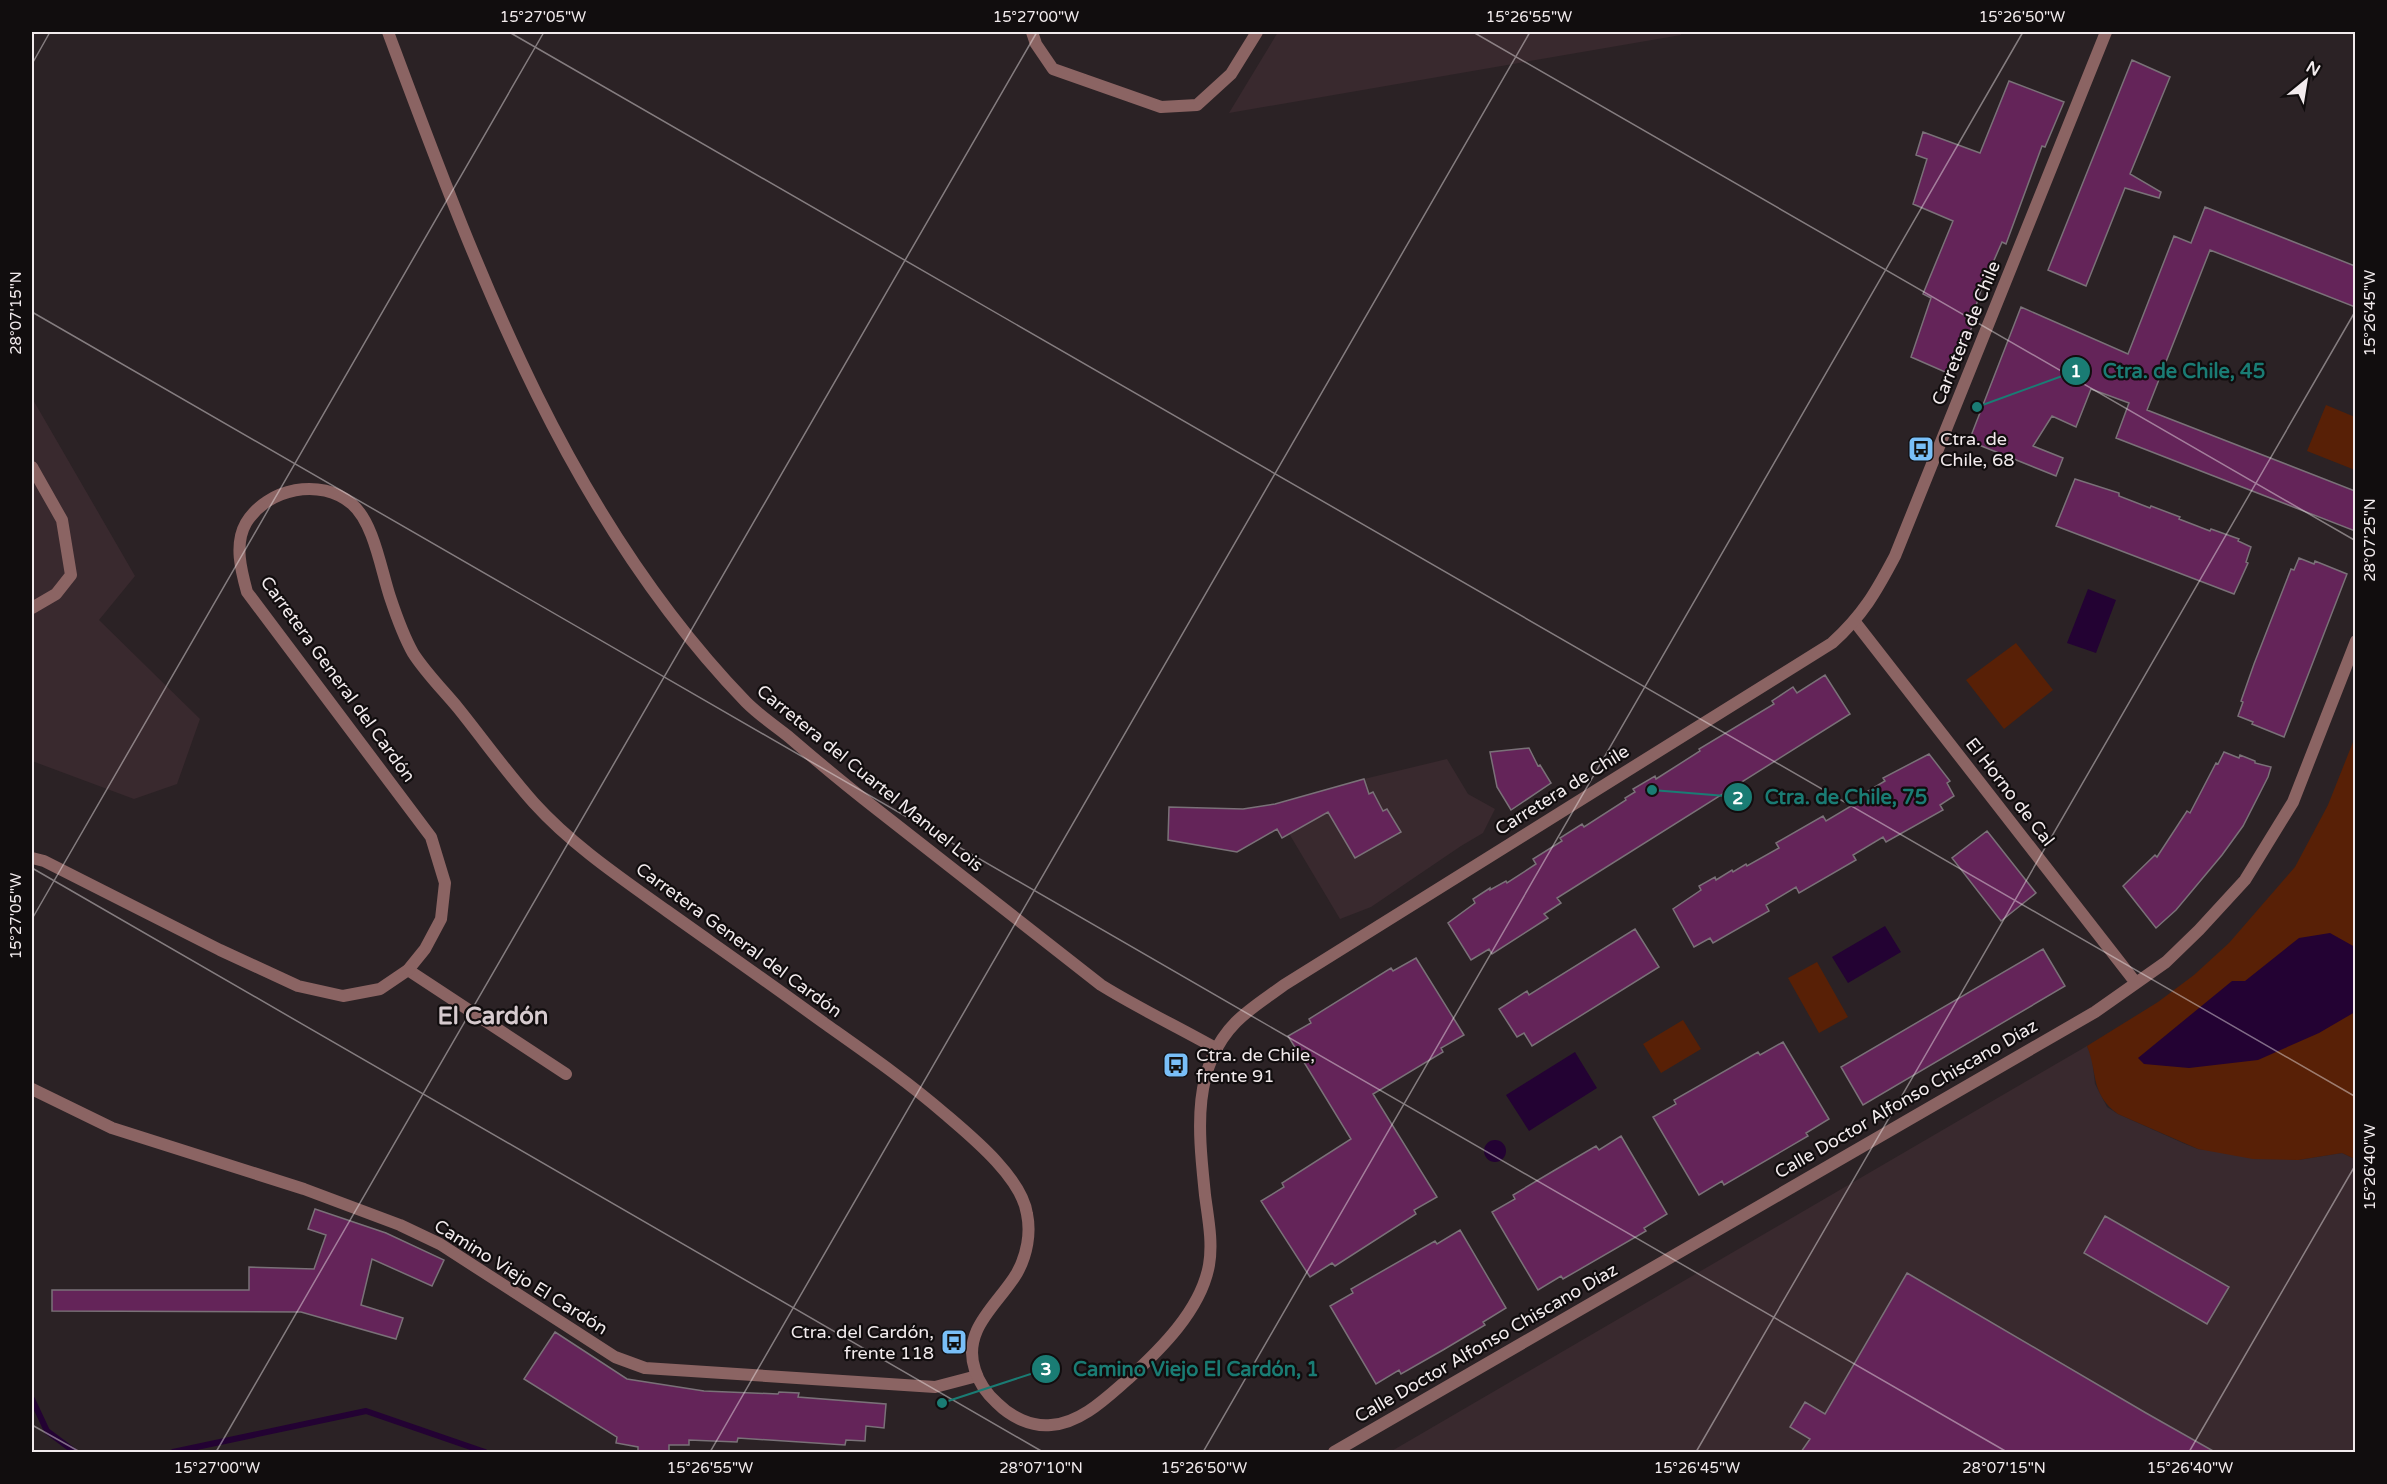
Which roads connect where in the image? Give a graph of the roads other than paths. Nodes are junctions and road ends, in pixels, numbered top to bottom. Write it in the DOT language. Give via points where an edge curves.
graph roads {
  1 [pos="388,32"];
  2 [pos="1032,32"];
  3 [pos="1257,32"];
  4 [pos="2106,32"];
  5 [pos="32,467"];
  6 [pos="32,608"];
  7 [pos="1855,622"];
  8 [pos="2355,641"];
  9 [pos="32,858"];
  10 [pos="408,970"];
  11 [pos="2136,983"];
  12 [pos="1217,1049"];
  13 [pos="566,1074"];
  14 [pos="32,1089"];
  15 [pos="977,1376"];
  16 [pos="1334,1452"];
  1 -- 12 [label="street, Carretera del Cuartel Manuel Lois" via="463,230 568,456 637,570 695,642 757,711 1101,985"];
  2 -- 3 [label="street" via="1053,69 1161,107 1197,105 1231,74"];
  4 -- 7 [label="street, Carretera de Chile" via="1899,545 1881,583"];
  5 -- 6 [label="street" via="62,520 71,575 56,594"];
  7 -- 11 [label="street, El Horno de Cal"];
  7 -- 12 [label="street, Carretera de Chile" via="1832,643 1284,985 1243,1016"];
  8 -- 11 [label="street, Calle Doctor Alfonso Chiscano Díaz" via="2293,802 2245,880 2166,962"];
  9 -- 10 [label="street, Carretera General del Cardón" via="298,986 343,996 380,989"];
  10 -- 13 [label="street"];
  10 -- 15 [label="street, Carretera General del Cardón" via="441,919 445,883 431,837 247,592 238,560 245,525 265,502 293,489 327,490 354,505 373,537 390,599 413,652 535,805 592,858 898,1076 969,1135 1010,1178 1026,1205 1028,1244 1018,1272 972,1341 971,1357"];
  11 -- 16 [label="street, Calle Doctor Alfonso Chiscano Díaz" via="2095,1011"];
  12 -- 15 [label="street, Carretera de Chile" via="1205,1076 1200,1104 1210,1258 1208,1271 1189,1310 1144,1364 1104,1400 1065,1422 1048,1426 1019,1419 988,1395"];
  14 -- 15 [label="street, Camino Viejo El Cardón" via="112,1128 304,1189 400,1225 440,1244 615,1357 645,1368 935,1387"];
}
